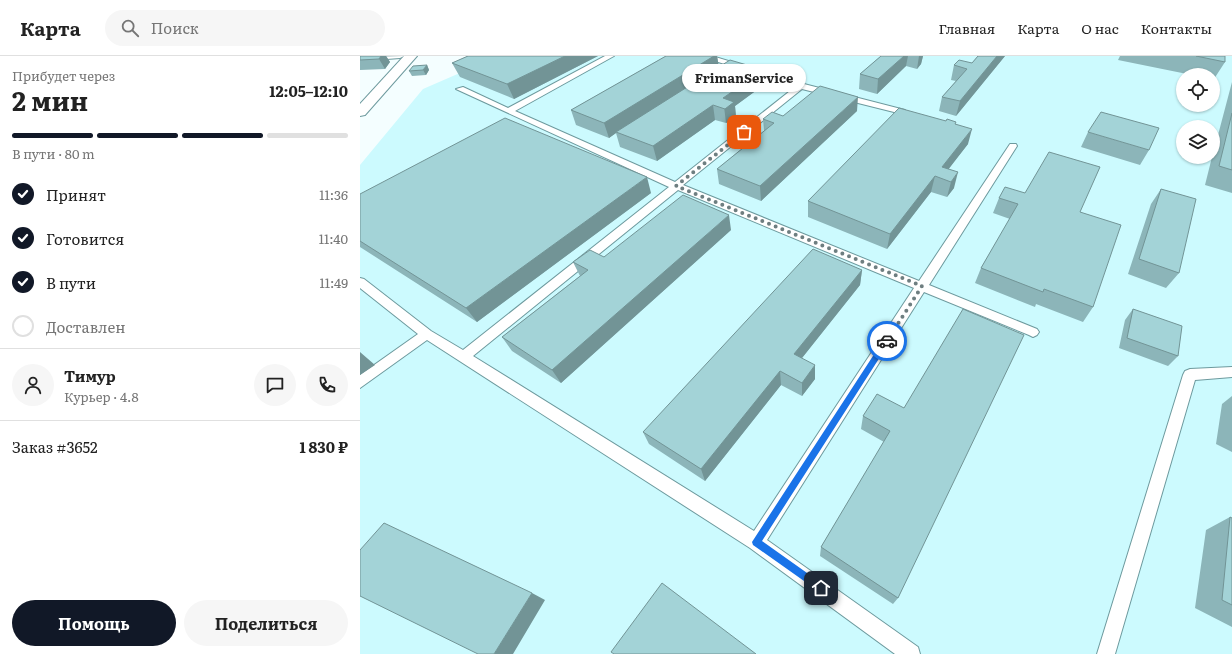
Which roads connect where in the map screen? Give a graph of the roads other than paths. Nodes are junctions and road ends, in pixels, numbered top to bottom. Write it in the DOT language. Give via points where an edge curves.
graph roads {
  1 [pos="400,56"];
  2 [pos="411,56"];
  3 [pos="610,56"];
  4 [pos="704,56"];
  5 [pos="360,58"];
  6 [pos="801,86"];
  7 [pos="460,89"];
  8 [pos="508,111"];
  9 [pos="360,112"];
  10 [pos="902,112"];
  11 [pos="1013,146"];
  12 [pos="676,186"];
  13 [pos="360,282"];
  14 [pos="922,286"];
  15 [pos="1033,332"];
  16 [pos="427,334"];
  17 [pos="463,357"];
  18 [pos="1232,372"];
  19 [pos="360,382"];
  20 [pos="756,542"];
  21 [pos="911,654"];
  22 [pos="1106,654"];
  1 -- 5 [label="lane"];
  2 -- 9 [label="street"];
  3 -- 8 [label="lane"];
  4 -- 6 [label="lane"];
  6 -- 10 [label="lane"];
  6 -- 12 [label="lane"];
  7 -- 8 [label="lane"];
  8 -- 12 [label="lane"];
  11 -- 14 [label="lane"];
  12 -- 14 [label="lane"];
  12 -- 17 [label="lane"];
  13 -- 16 [label="lane"];
  14 -- 15 [label="lane"];
  14 -- 20 [label="lane"];
  16 -- 17 [label="lane"];
  16 -- 19 [label="lane"];
  17 -- 20 [label="lane"];
  18 -- 22 [label="lane" via="1190,375"];
  20 -- 21 [label="lane"];
}
